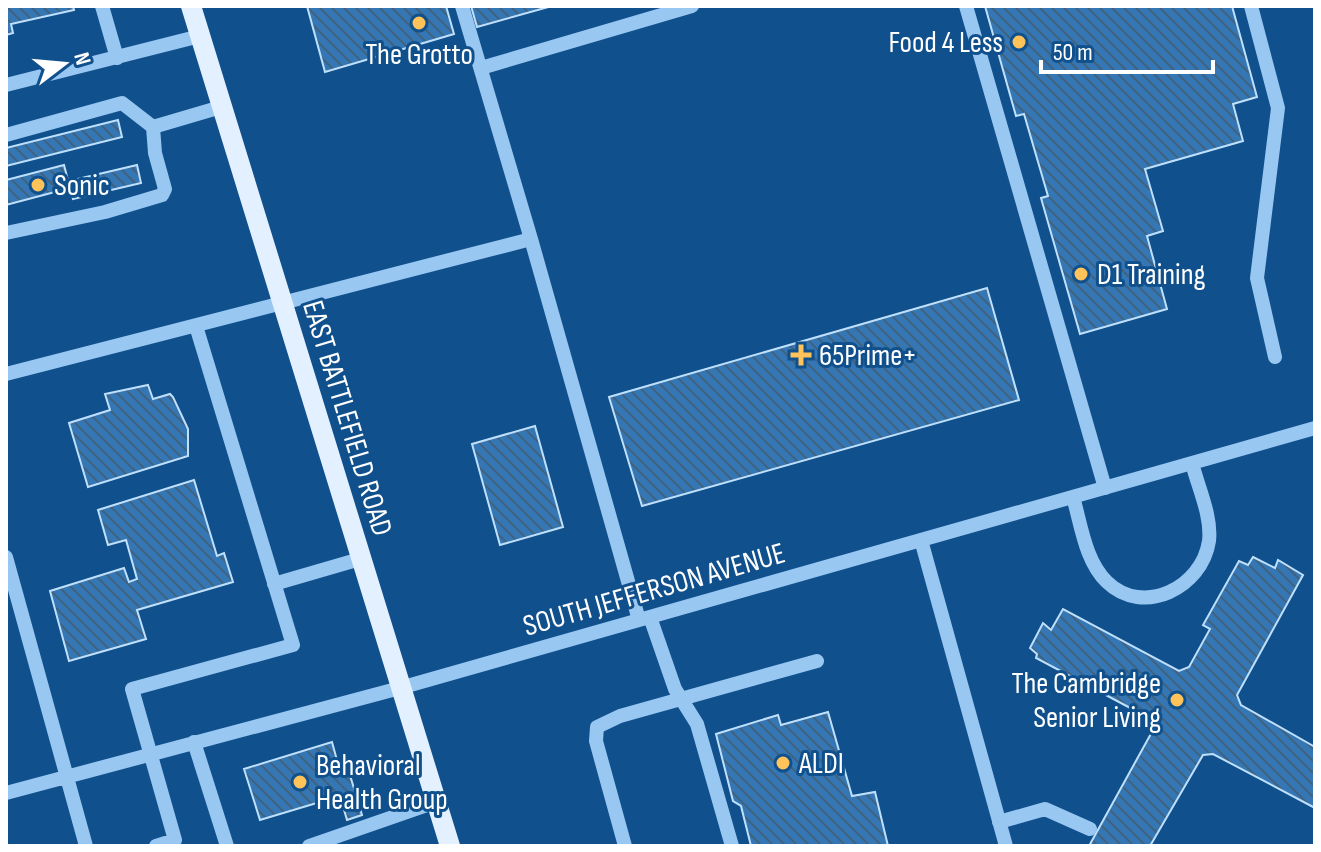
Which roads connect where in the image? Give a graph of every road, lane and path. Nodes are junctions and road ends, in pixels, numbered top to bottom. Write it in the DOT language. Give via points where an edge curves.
graph roads {
  1 [pos="102,6"];
  2 [pos="191,6"];
  3 [pos="462,6"];
  4 [pos="692,6"];
  5 [pos="966,6"];
  6 [pos="1251,6"];
  7 [pos="200,36"];
  8 [pos="117,58"];
  9 [pos="481,68"];
  10 [pos="6,85"];
  11 [pos="221,107"];
  12 [pos="153,127"];
  13 [pos="6,135"];
  14 [pos="6,233"];
  15 [pos="531,239"];
  16 [pos="282,304"];
  17 [pos="196,326"];
  18 [pos="1275,357"];
  19 [pos="6,374"];
  20 [pos="1315,428"];
  21 [pos="1192,463"];
  22 [pos="1105,488"];
  23 [pos="1073,497"];
  24 [pos="921,540"];
  25 [pos="6,557"];
  26 [pos="360,559"];
  27 [pos="274,584"];
  28 [pos="644,619"];
  29 [pos="817,661"];
  30 [pos="400,688"];
  31 [pos="682,700"];
  32 [pos="194,742"];
  33 [pos="150,754"];
  34 [pos="66,776"];
  35 [pos="6,793"];
  36 [pos="436,802"];
  37 [pos="999,822"];
  38 [pos="1090,829"];
  39 [pos="86,846"];
  40 [pos="156,846"];
  41 [pos="227,846"];
  42 [pos="309,846"];
  43 [pos="450,846"];
  44 [pos="625,846"];
  45 [pos="732,846"];
  46 [pos="1006,846"];
  1 -- 8 [label="street"];
  2 -- 7 [label="main road, EAST BATTLEFIELD ROAD"];
  3 -- 9 [label="street"];
  4 -- 9 [label="street"];
  5 -- 22 [label="street"];
  6 -- 18 [label="street" via="1278,108 1257,278"];
  7 -- 8 [label="street"];
  7 -- 11 [label="main road, EAST BATTLEFIELD ROAD"];
  8 -- 10 [label="street"];
  9 -- 15 [label="street"];
  11 -- 12 [label="street"];
  11 -- 16 [label="main road, EAST BATTLEFIELD ROAD"];
  12 -- 13 [label="street" via="122,103"];
  12 -- 14 [label="street" via="162,195"];
  15 -- 16 [label="street"];
  15 -- 28 [label="street"];
  16 -- 17 [label="street"];
  16 -- 26 [label="main road, EAST BATTLEFIELD ROAD"];
  17 -- 19 [label="street"];
  17 -- 27 [label="street"];
  20 -- 21 [label="street, SOUTH JEFFERSON AVENUE"];
  21 -- 22 [label="street, SOUTH JEFFERSON AVENUE"];
  21 -- 23 [label="street" via="1209,540 1190,581 1165,594 1140,599 1106,581 1087,548"];
  22 -- 23 [label="street, SOUTH JEFFERSON AVENUE"];
  23 -- 24 [label="street, SOUTH JEFFERSON AVENUE"];
  24 -- 28 [label="street, SOUTH JEFFERSON AVENUE"];
  24 -- 37 [label="street"];
  25 -- 34 [label="street"];
  26 -- 27 [label="street"];
  26 -- 30 [label="main road, EAST BATTLEFIELD ROAD"];
  27 -- 33 [label="street" via="293,645 132,689"];
  28 -- 30 [label="street, SOUTH JEFFERSON AVENUE"];
  28 -- 31 [label="street"];
  29 -- 31 [label="street"];
  30 -- 32 [label="street, SOUTH JEFFERSON AVENUE"];
  30 -- 36 [label="main road, EAST BATTLEFIELD ROAD"];
  31 -- 44 [label="street" via="597,727 596,741"];
  31 -- 45 [label="street" via="697,724"];
  32 -- 33 [label="street, SOUTH JEFFERSON AVENUE"];
  32 -- 41 [label="street"];
  33 -- 34 [label="street, SOUTH JEFFERSON AVENUE"];
  33 -- 40 [label="street" via="175,840"];
  34 -- 35 [label="street, SOUTH JEFFERSON AVENUE"];
  34 -- 39 [label="street"];
  36 -- 42 [label="street"];
  36 -- 43 [label="main road, EAST BATTLEFIELD ROAD"];
  37 -- 38 [label="street" via="1045,809"];
  37 -- 46 [label="street"];
}
